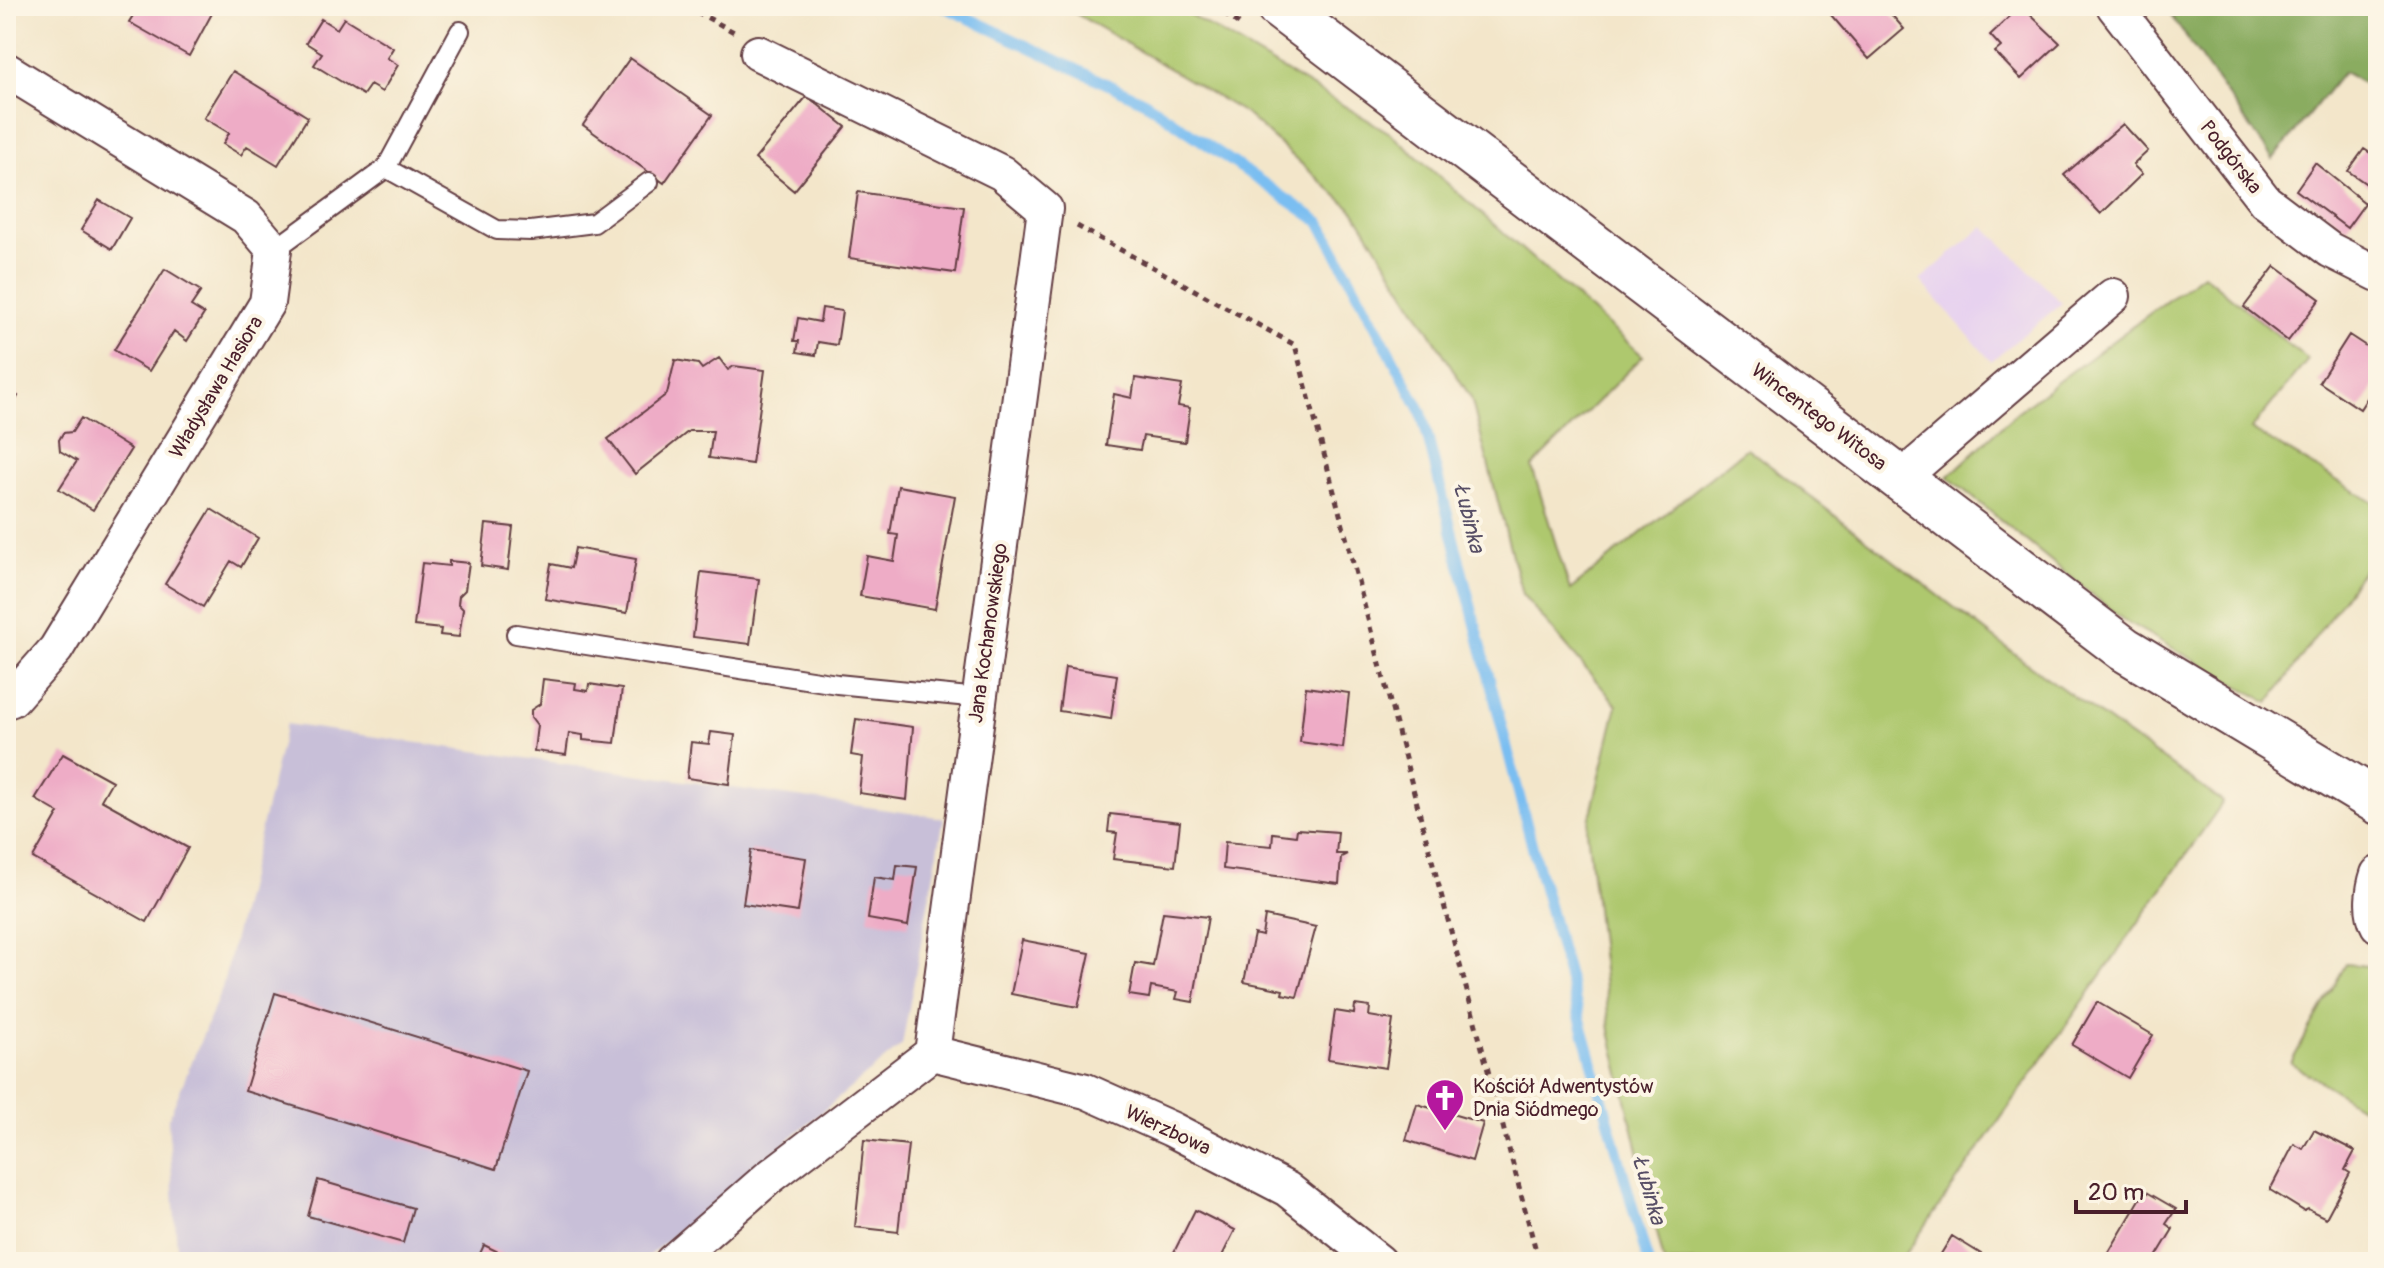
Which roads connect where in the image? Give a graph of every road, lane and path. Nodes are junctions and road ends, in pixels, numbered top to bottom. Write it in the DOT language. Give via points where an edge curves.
graph roads {
  1 [pos="686,6"];
  2 [pos="1278,6"];
  3 [pos="2114,6"];
  4 [pos="460,31"];
  5 [pos="750,44"];
  6 [pos="6,70"];
  7 [pos="386,168"];
  8 [pos="649,182"];
  9 [pos="1045,209"];
  10 [pos="274,250"];
  11 [pos="2378,274"];
  12 [pos="2113,296"];
  13 [pos="1900,479"];
  14 [pos="516,634"];
  15 [pos="979,698"];
  16 [pos="6,701"];
  17 [pos="2378,802"];
  18 [pos="2378,874"];
  19 [pos="2378,925"];
  20 [pos="932,1053"];
  21 [pos="672,1262"];
  22 [pos="1379,1262"];
  23 [pos="1539,1262"];
  1 -- 5 [label="path"];
  2 -- 13 [label="main road, Wincentego Witosa"];
  3 -- 11 [label="street, Podgórska" via="2265,201 2330,250"];
  4 -- 7 [label="lane"];
  5 -- 9 [label="street" via="1002,173"];
  6 -- 10 [label="street" via="246,217"];
  7 -- 8 [label="lane" via="497,230 594,223"];
  7 -- 10 [label="lane"];
  9 -- 15 [label="street, Jana Kochanowskiego"];
  9 -- 23 [label="path" via="1295,345"];
  10 -- 16 [label="street, Władysława Hasiora" via="267,303 56,649"];
  12 -- 13 [label="street"];
  13 -- 17 [label="main road, Wincentego Witosa" via="2124,649"];
  14 -- 15 [label="lane" via="837,684"];
  15 -- 20 [label="street, Jana Kochanowskiego"];
  18 -- 19 [label="street"];
  20 -- 21 [label="street" via="767,1179"];
  20 -- 22 [label="street, Wierzbowa" via="1086,1091 1171,1129 1287,1189"];
}
